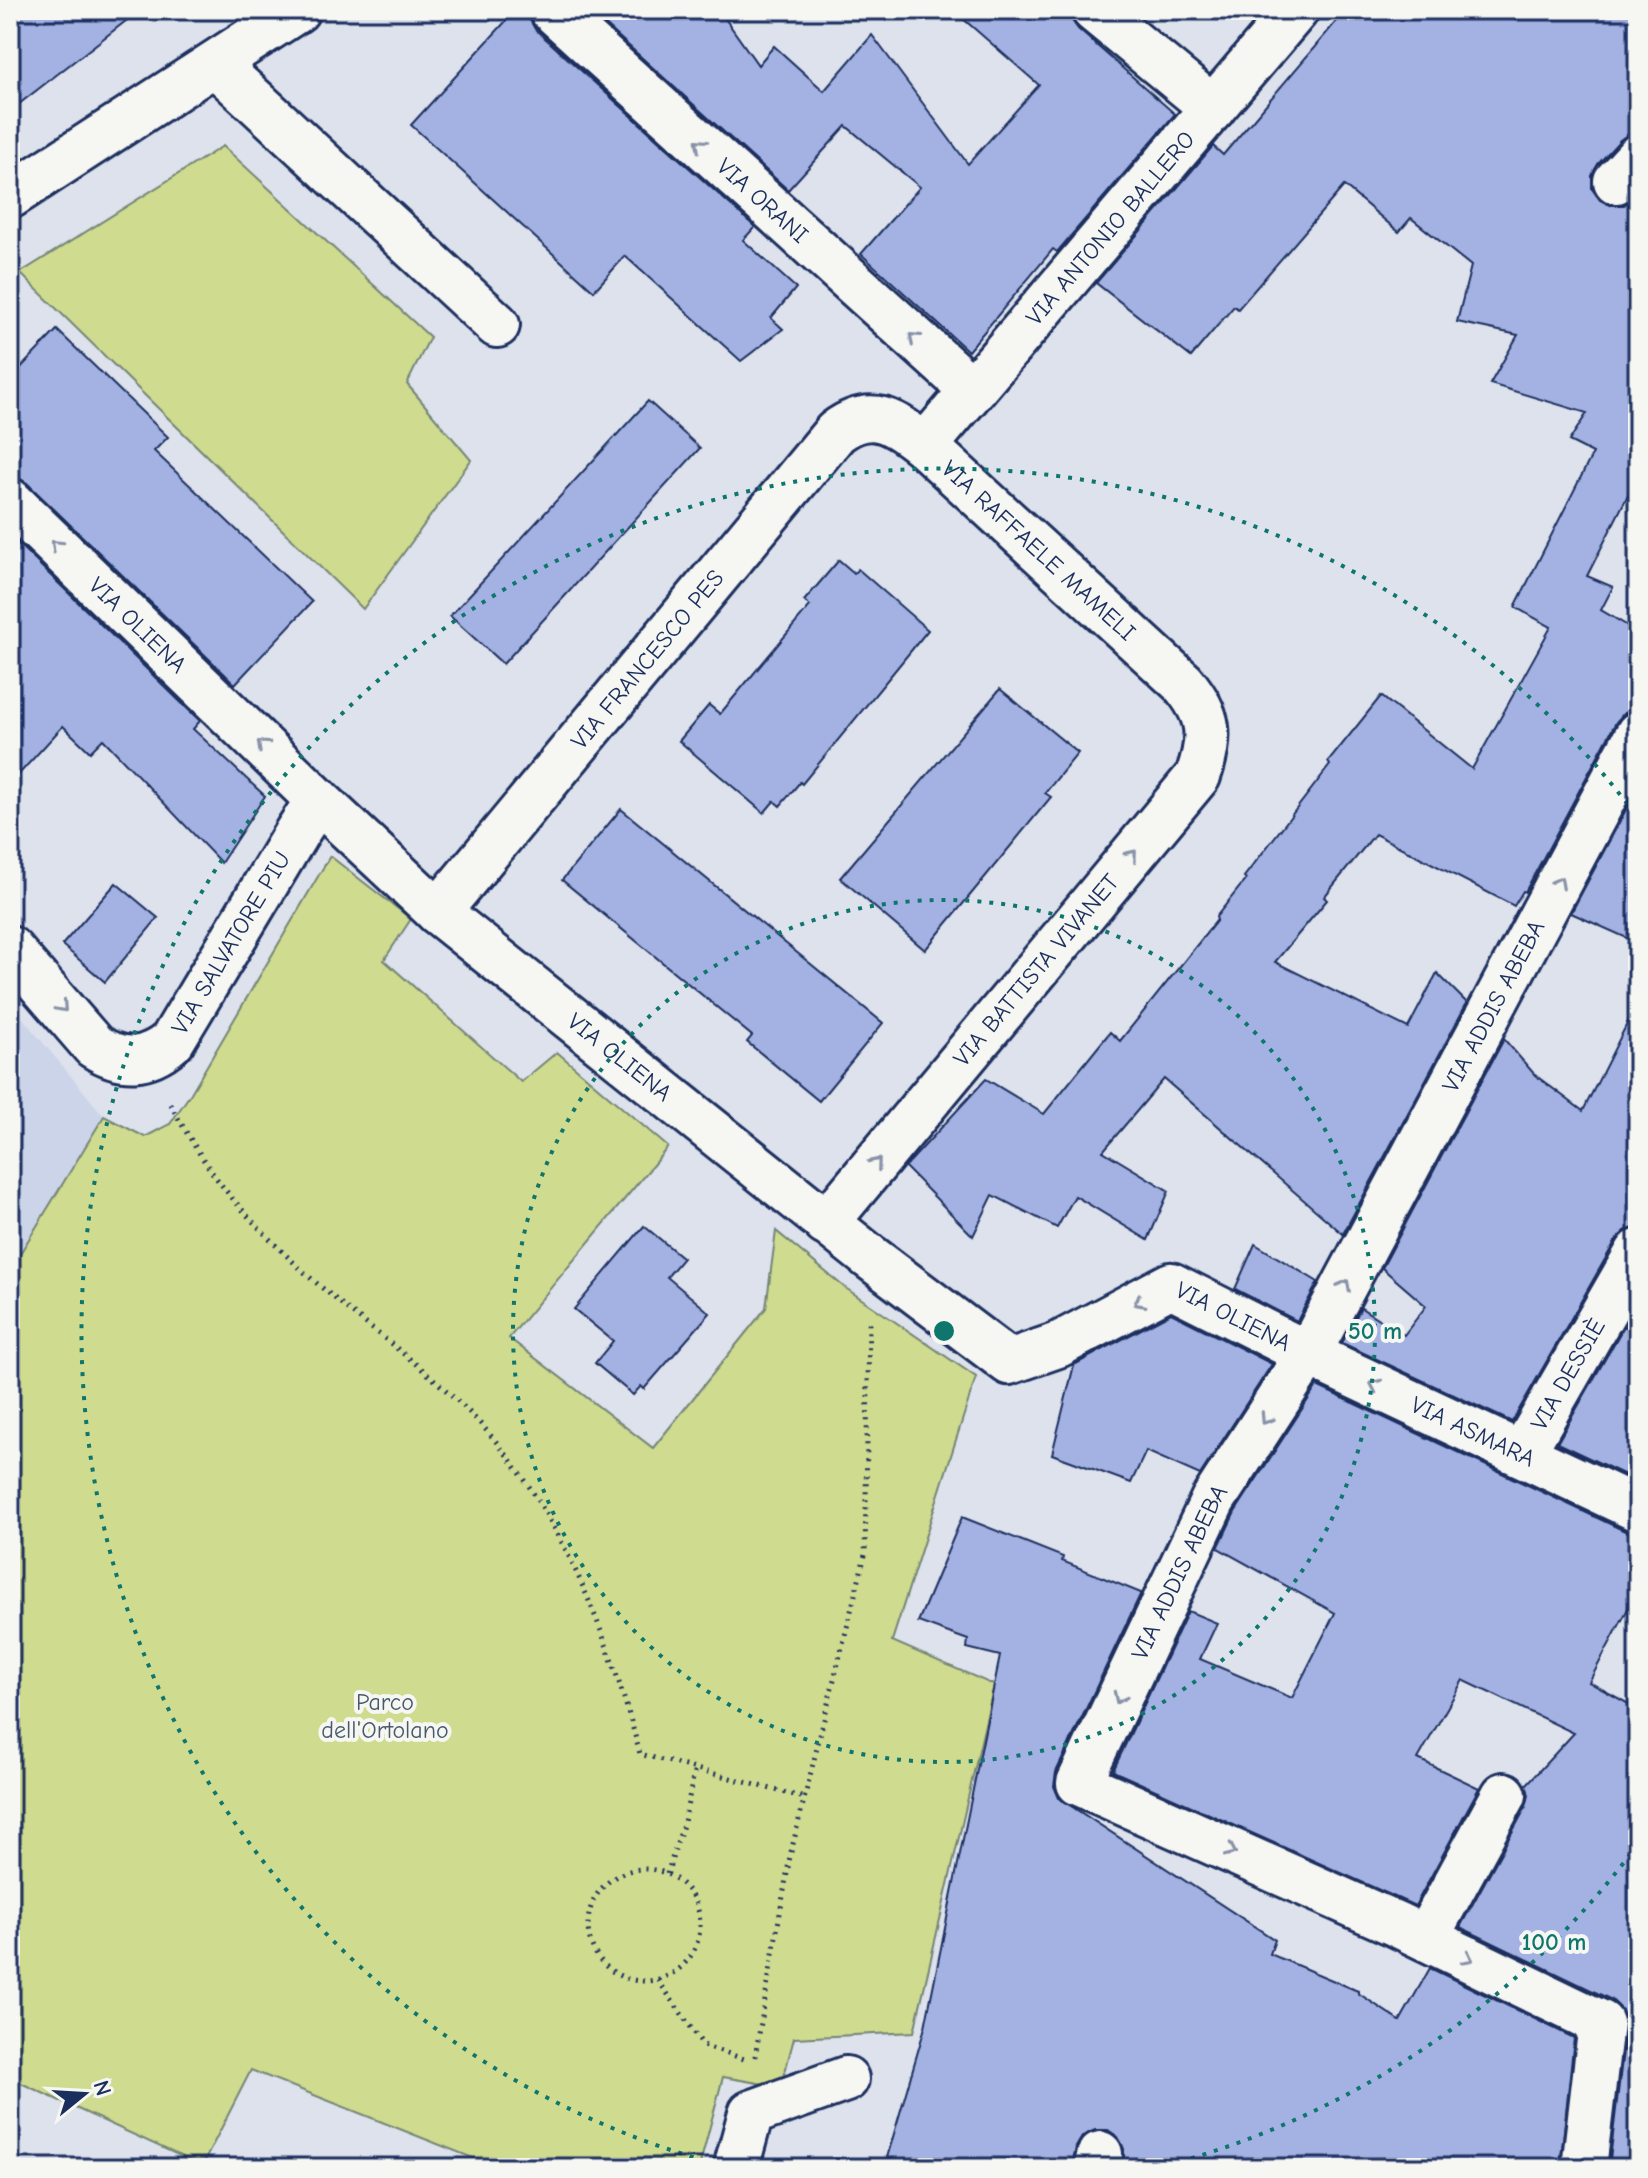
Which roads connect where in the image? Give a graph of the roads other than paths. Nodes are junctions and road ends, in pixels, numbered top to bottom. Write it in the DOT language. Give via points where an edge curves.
graph roads {
  1 [pos="297,10"];
  2 [pos="552,10"];
  3 [pos="1094,10"];
  4 [pos="1296,10"];
  5 [pos="215,64"];
  6 [pos="1213,108"];
  7 [pos="10,196"];
  8 [pos="497,325"];
  9 [pos="972,390"];
  10 [pos="866,417"];
  11 [pos="925,446"];
  12 [pos="10,501"];
  13 [pos="1199,702"];
  14 [pos="1638,734"];
  15 [pos="318,800"];
  16 [pos="438,912"];
  17 [pos="10,949"];
  18 [pos="826,1223"];
  19 [pos="1638,1252"];
  20 [pos="1308,1354"];
  21 [pos="1522,1454"];
  22 [pos="1638,1509"];
  23 [pos="1504,1795"];
  24 [pos="1426,1938"];
  25 [pos="846,2079"];
  26 [pos="736,2168"];
  27 [pos="1584,2168"];
  1 -- 5 [label="street"];
  9 -- 2 [label="street, VIA ORANI, one-way"];
  3 -- 6 [label="street"];
  4 -- 6 [label="street, VIA ANTONIO BALLERO"];
  5 -- 7 [label="street"];
  5 -- 8 [label="street"];
  6 -- 9 [label="street, VIA ANTONIO BALLERO"];
  9 -- 11 [label="street, VIA ANTONIO BALLERO"];
  10 -- 11 [label="street, VIA RAFFAELE MAMELI" via="899,426"];
  10 -- 16 [label="street, VIA FRANCESCO PES" via="836,432"];
  11 -- 13 [label="street, VIA RAFFAELE MAMELI"];
  15 -- 12 [label="street, VIA OLIENA, one-way"];
  18 -- 13 [label="street, VIA BATTISTA VIVANET, one-way" via="1198,776 1207,726"];
  20 -- 14 [label="street, VIA ADDIS ABEBA, one-way"];
  15 -- 16 [label="street, VIA OLIENA"];
  17 -- 15 [label="street, VIA SALVATORE PIU, one-way" via="94,1046 134,1060 159,1053 172,1041"];
  16 -- 18 [label="street, VIA OLIENA"];
  20 -- 18 [label="street, VIA OLIENA, one-way" via="1171,1285 1058,1345 1009,1362"];
  19 -- 21 [label="street, VIA DESSIÈ"];
  21 -- 20 [label="street, VIA ASMARA, one-way"];
  20 -- 24 [label="street, VIA ADDIS ABEBA, one-way" via="1213,1500 1079,1783"];
  21 -- 22 [label="street, VIA ASMARA"];
  23 -- 24 [label="street"];
  24 -- 27 [label="street, VIA ADDIS ABEBA, one-way" via="1601,2023"];
  25 -- 26 [label="street" via="751,2113"];
}
